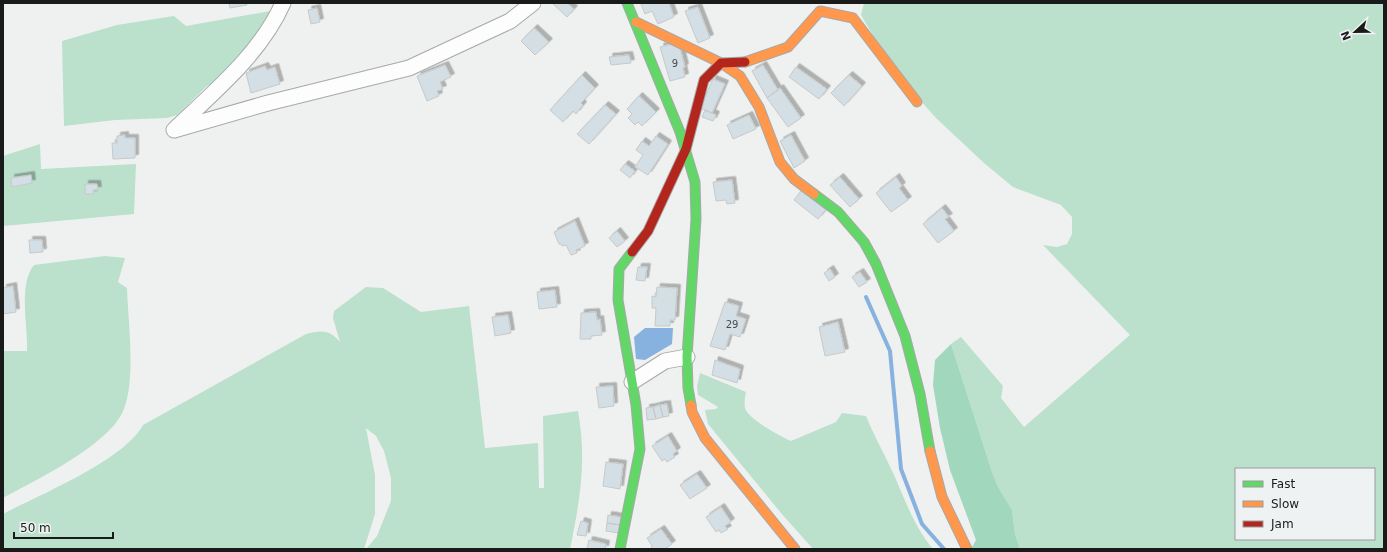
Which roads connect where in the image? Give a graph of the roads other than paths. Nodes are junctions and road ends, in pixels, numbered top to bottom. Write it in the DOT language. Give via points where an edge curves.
graph roads {
  1 [pos="283,3"];
  2 [pos="533,3"];
  3 [pos="627,3"];
  4 [pos="636,22"];
  5 [pos="721,64"];
  6 [pos="917,102"];
  7 [pos="686,149"];
  8 [pos="687,357"];
  9 [pos="632,382"];
  10 [pos="620,549"];
  11 [pos="795,549"];
  12 [pos="967,549"];
  1 -- 2 [label="street" via="265,36 174,130 268,103 409,68 510,21"];
  3 -- 4 [label="street"];
  4 -- 5 [label="street"];
  4 -- 7 [label="street"];
  5 -- 6 [label="street" via="745,62 788,47 820,11 853,18"];
  5 -- 7 [label="street" via="704,80"];
  5 -- 12 [label="street" via="740,76 759,107 780,162 794,178 838,212 864,242 876,264 905,336 942,497"];
  7 -- 8 [label="street" via="695,182 696,214"];
  7 -- 9 [label="street" via="648,232 619,269 618,300"];
  8 -- 9 [label="street" via="664,360"];
  8 -- 11 [label="street" via="690,404 698,426"];
  9 -- 10 [label="street" via="640,449"];
}
